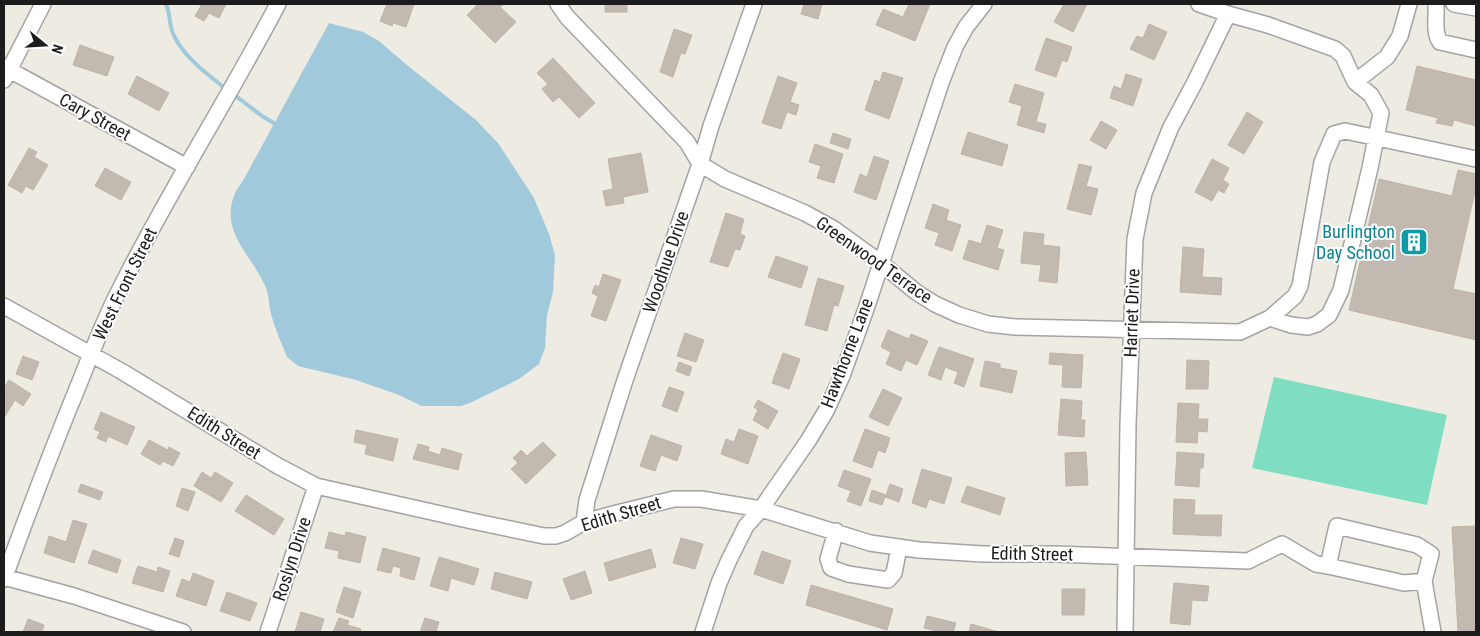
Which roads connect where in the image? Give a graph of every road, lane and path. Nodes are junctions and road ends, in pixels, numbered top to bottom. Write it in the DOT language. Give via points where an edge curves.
graph roads {
  1 [pos="42,4"];
  2 [pos="278,4"];
  3 [pos="558,4"];
  4 [pos="754,4"];
  5 [pos="984,4"];
  6 [pos="1199,4"];
  7 [pos="1410,4"];
  8 [pos="1436,4"];
  9 [pos="1454,4"];
  10 [pos="1476,8"];
  11 [pos="1228,14"];
  12 [pos="1476,50"];
  13 [pos="5,72"];
  14 [pos="1355,82"];
  15 [pos="1376,138"];
  16 [pos="1476,159"];
  17 [pos="700,164"];
  18 [pos="187,167"];
  19 [pos="881,263"];
  20 [pos="4,306"];
  21 [pos="1270,318"];
  22 [pos="1130,329"];
  23 [pos="90,355"];
  24 [pos="316,486"];
  25 [pos="761,509"];
  26 [pos="584,522"];
  27 [pos="836,531"];
  28 [pos="899,548"];
  29 [pos="1127,557"];
  30 [pos="1328,566"];
  31 [pos="4,578"];
  32 [pos="1424,581"];
  33 [pos="183,632"];
  34 [pos="268,632"];
  35 [pos="703,632"];
  36 [pos="1125,632"];
  37 [pos="1433,632"];
  1 -- 13 [label="street"];
  2 -- 18 [label="street, West Front Street"];
  3 -- 17 [label="street, Greenwood Terrace" via="687,142"];
  4 -- 17 [label="street, Woodhue Drive"];
  5 -- 19 [label="street, Hawthorne Lane" via="966,27 942,80"];
  6 -- 11 [label="street"];
  7 -- 14 [label="street" via="1400,36 1386,56"];
  8 -- 12 [label="street" via="1436,36 1440,42"];
  9 -- 10 [label="street"];
  11 -- 14 [label="street" via="1335,49 1343,56"];
  11 -- 22 [label="street, Harriet Drive" via="1171,127 1144,193 1134,239"];
  13 -- 18 [label="street, Cary Street"];
  14 -- 15 [label="street" via="1371,96 1381,112"];
  15 -- 16 [label="street"];
  15 -- 21 [label="street" via="1345,131 1334,134 1322,162 1300,286 1295,296"];
  15 -- 21 [label="street" via="1341,290 1329,315 1308,327"];
  17 -- 19 [label="street, Greenwood Terrace" via="725,179 805,213 834,229"];
  17 -- 26 [label="street, Woodhue Drive" via="622,390 587,500"];
  18 -- 23 [label="street, West Front Street" via="118,292"];
  19 -- 22 [label="street, Greenwood Terrace" via="935,304 988,324"];
  19 -- 25 [label="street, Hawthorne Lane" via="842,376 826,411"];
  20 -- 23 [label="street, Edith Street"];
  21 -- 22 [label="street, Greenwood Terrace" via="1240,332"];
  22 -- 29 [label="street, Harriet Drive"];
  23 -- 24 [label="street, Edith Street"];
  23 -- 31 [label="street, West Front Street"];
  24 -- 26 [label="street, Edith Street" via="544,536 565,533"];
  24 -- 34 [label="street, Roslyn Drive"];
  25 -- 26 [label="street, Edith Street" via="674,499"];
  25 -- 27 [label="street, Edith Street"];
  25 -- 35 [label="street, Hawthorne Lane" via="746,526 729,560"];
  27 -- 28 [label="street, Edith Street" via="870,543"];
  27 -- 28 [label="street" via="828,559 831,568 848,574 888,580 894,573"];
  28 -- 29 [label="street, Edith Street" via="983,554"];
  29 -- 30 [label="street, Edith Street" via="1248,561 1282,544 1316,564"];
  29 -- 36 [label="street, Harriet Drive"];
  30 -- 32 [label="street" via="1404,583"];
  30 -- 32 [label="street" via="1338,526 1416,545 1431,554"];
  31 -- 33 [label="street" via="74,596"];
  32 -- 37 [label="street"];
}
